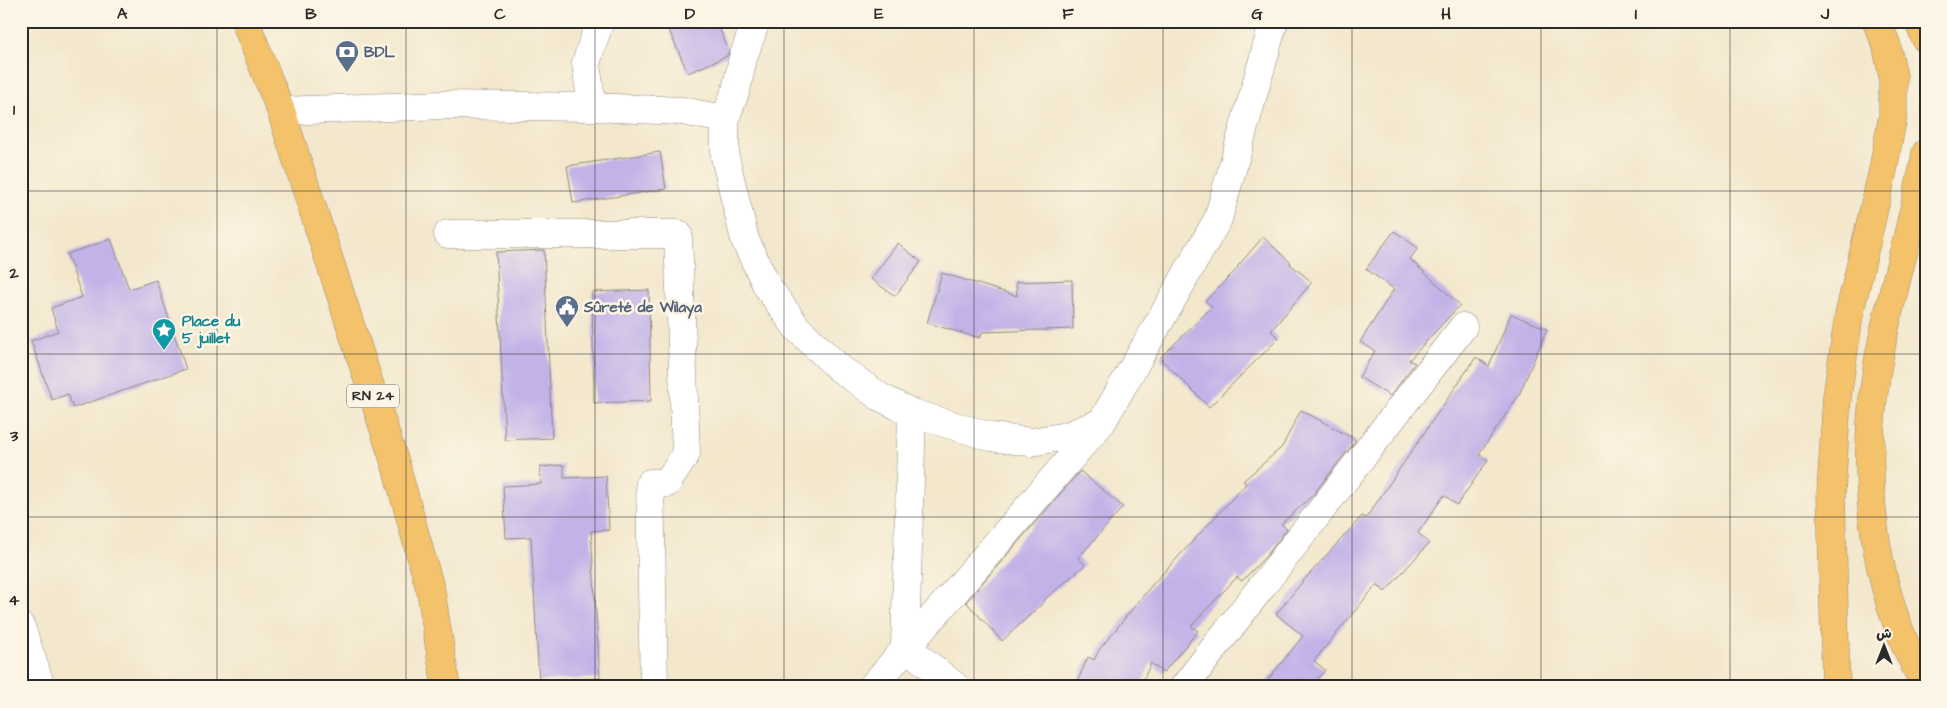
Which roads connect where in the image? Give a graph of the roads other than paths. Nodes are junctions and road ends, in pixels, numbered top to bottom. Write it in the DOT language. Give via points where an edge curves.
graph roads {
  1 [pos="246,21"];
  2 [pos="600,21"];
  3 [pos="756,21"];
  4 [pos="1274,21"];
  5 [pos="1876,21"];
  6 [pos="1918,21"];
  7 [pos="1926,39"];
  8 [pos="592,107"];
  9 [pos="281,111"];
  10 [pos="725,119"];
  11 [pos="1926,153"];
  12 [pos="448,234"];
  13 [pos="1463,327"];
  14 [pos="912,413"];
  15 [pos="1102,422"];
  16 [pos="21,627"];
  17 [pos="905,646"];
  18 [pos="1926,686"];
  19 [pos="41,687"];
  20 [pos="446,687"];
  21 [pos="654,687"];
  22 [pos="872,687"];
  23 [pos="956,687"];
  24 [pos="1184,687"];
  25 [pos="1836,687"];
  1 -- 9 [label="main road, RN 24"];
  2 -- 8 [label="street" via="586,63"];
  3 -- 10 [label="street"];
  4 -- 15 [label="street" via="1218,218"];
  5 -- 25 [label="main road" via="1886,43 1893,76 1893,115 1849,315 1837,397 1831,493"];
  6 -- 7 [label="main road"];
  8 -- 9 [label="street" via="444,105"];
  8 -- 10 [label="street" via="682,111"];
  9 -- 20 [label="main road, RN 24" via="396,466 431,592"];
  10 -- 14 [label="street" via="725,157 745,240 767,286 797,328 840,368 880,397"];
  11 -- 18 [label="main road" via="1882,338 1870,427 1870,487 1883,578 1912,662"];
  12 -- 21 [label="street" via="678,234 686,454 667,483 650,483"];
  13 -- 24 [label="street"];
  14 -- 15 [label="street" via="991,437 1030,442 1067,436"];
  14 -- 17 [label="street"];
  15 -- 17 [label="street"];
  16 -- 19 [label="street"];
  17 -- 22 [label="street"];
  17 -- 23 [label="street"];
}
